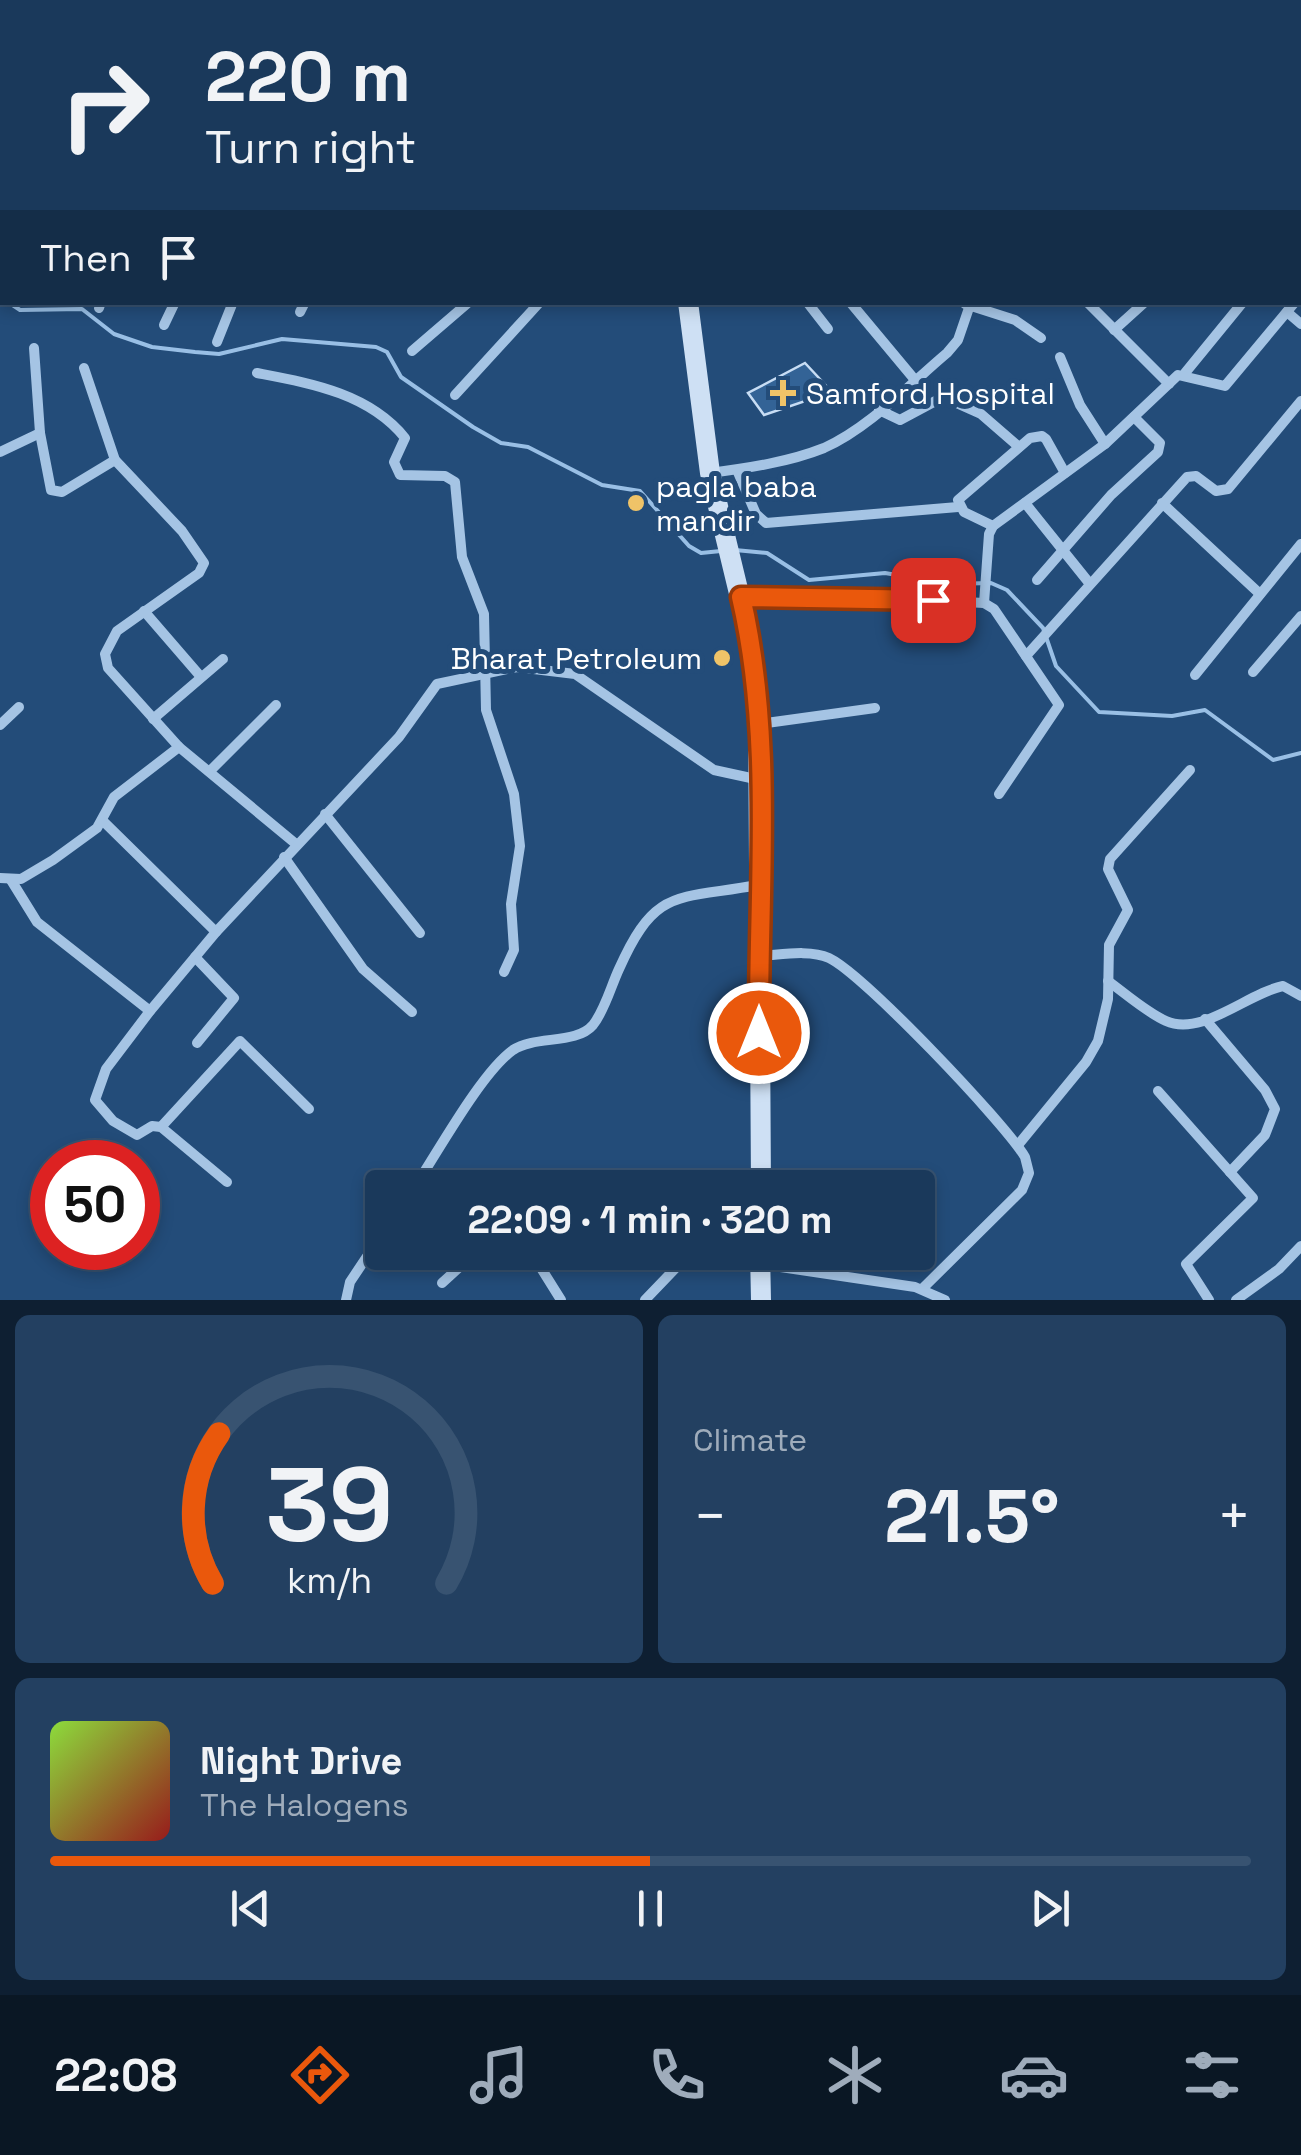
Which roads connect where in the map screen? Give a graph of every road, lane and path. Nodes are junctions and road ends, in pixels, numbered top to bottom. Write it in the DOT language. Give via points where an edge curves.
graph roads {
  1 [pos="174,305"];
  2 [pos="231,305"];
  3 [pos="466,305"];
  4 [pos="537,305"];
  5 [pos="688,305"];
  6 [pos="809,305"];
  7 [pos="852,305"];
  8 [pos="968,305"];
  9 [pos="971,305"];
  10 [pos="1090,305"];
  11 [pos="1143,305"];
  12 [pos="1241,305"];
  13 [pos="1292,305"];
  14 [pos="164,325"];
  15 [pos="828,329"];
  16 [pos="1114,330"];
  17 [pos="1040,338"];
  18 [pos="217,342"];
  19 [pos="34,348"];
  20 [pos="412,351"];
  21 [pos="1060,357"];
  22 [pos="84,368"];
  23 [pos="257,373"];
  24 [pos="1185,374"];
  25 [pos="915,380"];
  26 [pos="1168,384"];
  27 [pos="456,395"];
  28 [pos="1301,401"];
  29 [pos="878,410"];
  30 [pos="1134,417"];
  31 [pos="40,433"];
  32 [pos="1105,444"];
  33 [pos="1019,447"];
  34 [pos="0,452"];
  35 [pos="115,460"];
  36 [pos="737,470"];
  37 [pos="710,473"];
  38 [pos="1065,473"];
  39 [pos="1024,503"];
  40 [pos="1162,503"];
  41 [pos="958,507"];
  42 [pos="993,526"];
  43 [pos="1301,544"];
  44 [pos="1063,551"];
  45 [pos="1038,580"];
  46 [pos="1090,584"];
  47 [pos="1260,594"];
  48 [pos="741,597"];
  49 [pos="985,599"];
  50 [pos="144,611"];
  51 [pos="1301,616"];
  52 [pos="1026,656"];
  53 [pos="223,659"];
  54 [pos="1253,672"];
  55 [pos="1194,674"];
  56 [pos="486,677"];
  57 [pos="202,678"];
  58 [pos="276,705"];
  59 [pos="19,707"];
  60 [pos="876,708"];
  61 [pos="154,719"];
  62 [pos="759,724"];
  63 [pos="0,725"];
  64 [pos="180,746"];
  65 [pos="1190,770"];
  66 [pos="210,771"];
  67 [pos="760,780"];
  68 [pos="999,794"];
  69 [pos="325,814"];
  70 [pos="102,820"];
  71 [pos="296,844"];
  72 [pos="284,857"];
  73 [pos="5,879"];
  74 [pos="758,885"];
  75 [pos="216,932"];
  76 [pos="420,934"];
  77 [pos="758,956"];
  78 [pos="195,957"];
  79 [pos="504,972"];
  80 [pos="1108,981"];
  81 [pos="1301,996"];
  82 [pos="150,1011"];
  83 [pos="412,1012"];
  84 [pos="1205,1020"];
  85 [pos="197,1043"];
  86 [pos="1158,1091"];
  87 [pos="309,1109"];
  88 [pos="161,1128"];
  89 [pos="1018,1145"];
  90 [pos="426,1170"];
  91 [pos="760,1170"];
  92 [pos="1230,1172"];
  93 [pos="227,1182"];
  94 [pos="1301,1246"];
  95 [pos="365,1260"];
  96 [pos="456,1270"];
  97 [pos="542,1270"];
  98 [pos="674,1270"];
  99 [pos="760,1270"];
  100 [pos="823,1270"];
  101 [pos="442,1283"];
  102 [pos="922,1289"];
  103 [pos="346,1300"];
  104 [pos="561,1300"];
  105 [pos="645,1300"];
  106 [pos="761,1300"];
  107 [pos="945,1300"];
  108 [pos="1209,1300"];
  109 [pos="1236,1300"];
  1 -- 14 [label="street"];
  2 -- 18 [label="street"];
  3 -- 20 [label="street"];
  4 -- 27 [label="street"];
  5 -- 37 [label="main road"];
  6 -- 15 [label="street"];
  7 -- 25 [label="street"];
  8 -- 25 [label="street" via="958,340"];
  9 -- 17 [label="street" via="1015,320"];
  10 -- 16 [label="street"];
  11 -- 16 [label="street"];
  12 -- 24 [label="street"];
  13 -- 24 [label="street" via="1224,386"];
  16 -- 26 [label="street"];
  19 -- 31 [label="street"];
  21 -- 32 [label="street"];
  22 -- 35 [label="street"];
  23 -- 56 [label="street" via="360,402 405,438 394,462 400,475 455,482 460,548 484,614"];
  24 -- 26 [label="street"];
  25 -- 29 [label="street"];
  26 -- 30 [label="street"];
  28 -- 40 [label="street" via="1228,489 1216,491 1192,474"];
  29 -- 33 [label="street" via="900,420 943,397 981,414"];
  29 -- 36 [label="street" via="825,447"];
  30 -- 32 [label="street"];
  30 -- 44 [label="street" via="1160,448"];
  31 -- 34 [label="street"];
  31 -- 35 [label="street" via="56,493"];
  32 -- 38 [label="street"];
  33 -- 38 [label="street" via="1042,436"];
  33 -- 41 [label="street" via="964,492"];
  35 -- 50 [label="street" via="204,563 199,574"];
  36 -- 37 [label="street"];
  36 -- 41 [label="street" via="766,524"];
  37 -- 48 [label="main road"];
  38 -- 39 [label="street"];
  39 -- 42 [label="street"];
  39 -- 44 [label="street"];
  40 -- 46 [label="street"];
  40 -- 47 [label="street"];
  41 -- 42 [label="street"];
  42 -- 49 [label="street"];
  43 -- 47 [label="street"];
  44 -- 45 [label="street"];
  44 -- 46 [label="street"];
  46 -- 52 [label="street"];
  47 -- 55 [label="street"];
  48 -- 49 [label="street"];
  48 -- 62 [label="main road"];
  49 -- 52 [label="street"];
  50 -- 57 [label="street"];
  50 -- 61 [label="street" via="112,638 105,661"];
  51 -- 54 [label="street"];
  52 -- 68 [label="street" via="1058,705"];
  53 -- 57 [label="street"];
  56 -- 67 [label="street" via="516,667 575,674 714,770"];
  56 -- 69 [label="street" via="438,684 398,738"];
  56 -- 79 [label="street" via="486,710 514,794 520,846 511,904 514,950"];
  57 -- 61 [label="street"];
  58 -- 66 [label="street"];
  59 -- 63 [label="street"];
  60 -- 62 [label="street"];
  61 -- 64 [label="street"];
  62 -- 67 [label="main road"];
  64 -- 66 [label="street"];
  64 -- 70 [label="street" via="114,797"];
  65 -- 80 [label="street" via="1108,862 1128,910 1108,945"];
  66 -- 71 [label="street"];
  67 -- 74 [label="main road"];
  69 -- 71 [label="street"];
  69 -- 76 [label="street"];
  70 -- 73 [label="street" via="54,860"];
  70 -- 75 [label="street"];
  71 -- 72 [label="street"];
  72 -- 75 [label="street"];
  72 -- 83 [label="street" via="362,969"];
  73 -- 82 [label="street" via="38,922"];
  74 -- 77 [label="main road"];
  74 -- 90 [label="street" via="669,902 650,912 595,1022 586,1031 526,1043 502,1060"];
  75 -- 78 [label="street"];
  77 -- 89 [label="street" via="818,954 844,967"];
  77 -- 91 [label="main road"];
  78 -- 82 [label="street"];
  78 -- 85 [label="street" via="234,998"];
  80 -- 84 [label="street" via="1166,1021"];
  80 -- 89 [label="street" via="1104,1025 1092,1052"];
  81 -- 84 [label="street" via="1284,986 1264,990"];
  82 -- 88 [label="street" via="106,1069 95,1100 134,1135"];
  84 -- 92 [label="street" via="1275,1109 1265,1135"];
  86 -- 92 [label="street"];
  87 -- 88 [label="street" via="240,1041"];
  88 -- 93 [label="street"];
  89 -- 102 [label="street" via="1030,1173 1022,1190"];
  92 -- 108 [label="street" via="1253,1200 1186,1264"];
  94 -- 109 [label="street"];
  95 -- 103 [label="street"];
  96 -- 101 [label="street"];
  97 -- 104 [label="street"];
  98 -- 105 [label="street"];
  99 -- 106 [label="main road"];
  100 -- 102 [label="street"];
  102 -- 107 [label="street"];
}
